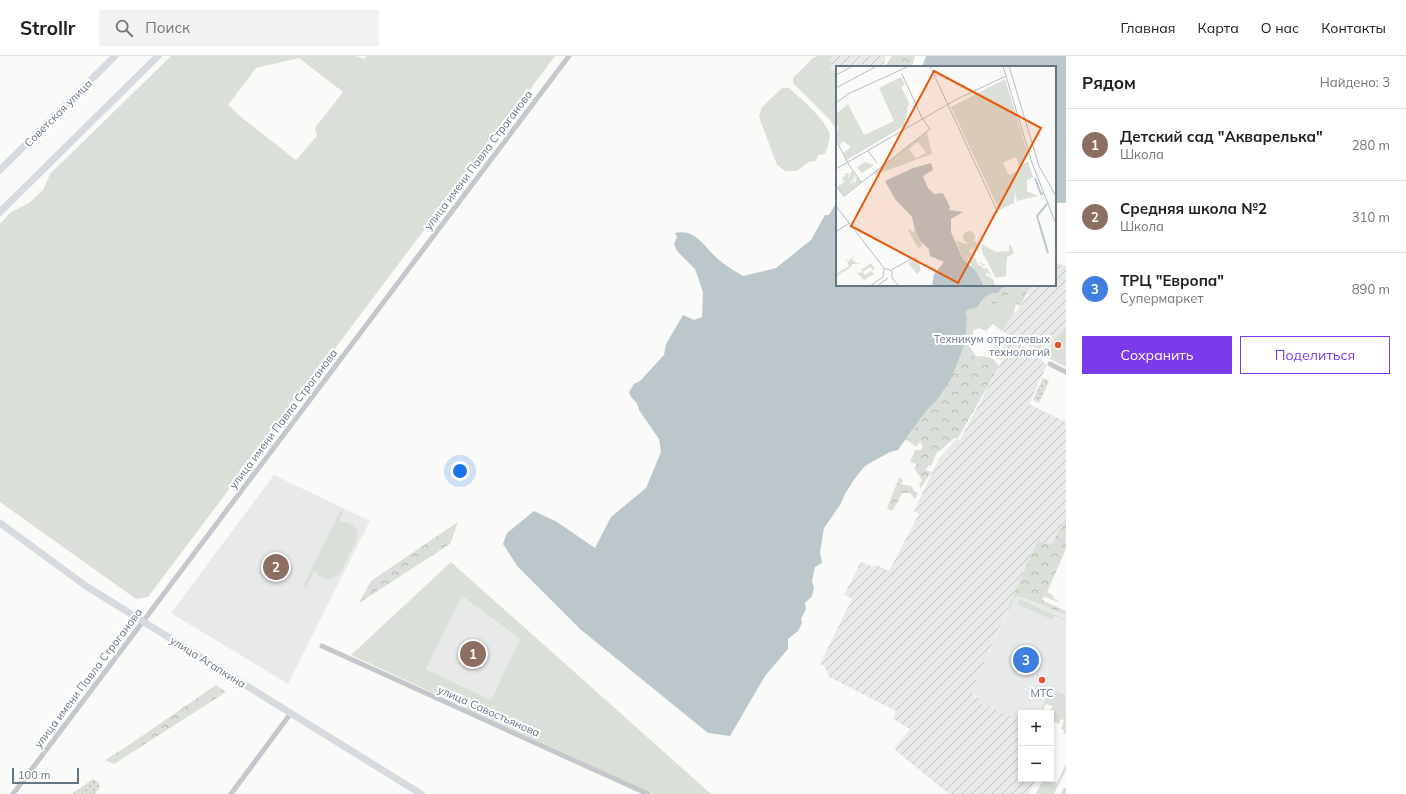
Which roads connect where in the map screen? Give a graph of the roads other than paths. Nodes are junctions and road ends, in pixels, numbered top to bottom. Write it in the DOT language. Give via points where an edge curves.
graph roads {
  1 [pos="115,56"];
  2 [pos="158,56"];
  3 [pos="569,56"];
  4 [pos="0,170"];
  5 [pos="0,212"];
  6 [pos="1050,364"];
  7 [pos="1066,372"];
  8 [pos="0,523"];
  9 [pos="143,621"];
  10 [pos="322,646"];
  11 [pos="291,713"];
  12 [pos="13,794"];
  13 [pos="231,794"];
  14 [pos="421,794"];
  15 [pos="648,794"];
  1 -- 4 [label="main road, Советская улица"];
  2 -- 5 [label="main road"];
  3 -- 9 [label="street, улица имени Павла Строганова"];
  6 -- 7 [label="street"];
  8 -- 9 [label="main road, улица Агапкина" via="86,586"];
  9 -- 11 [label="main road, улица Агапкина"];
  9 -- 12 [label="street, улица имени Павла Строганова"];
  10 -- 15 [label="street, улица Савостьянова"];
  11 -- 13 [label="street"];
  11 -- 14 [label="main road, улица Агапкина"];
}
